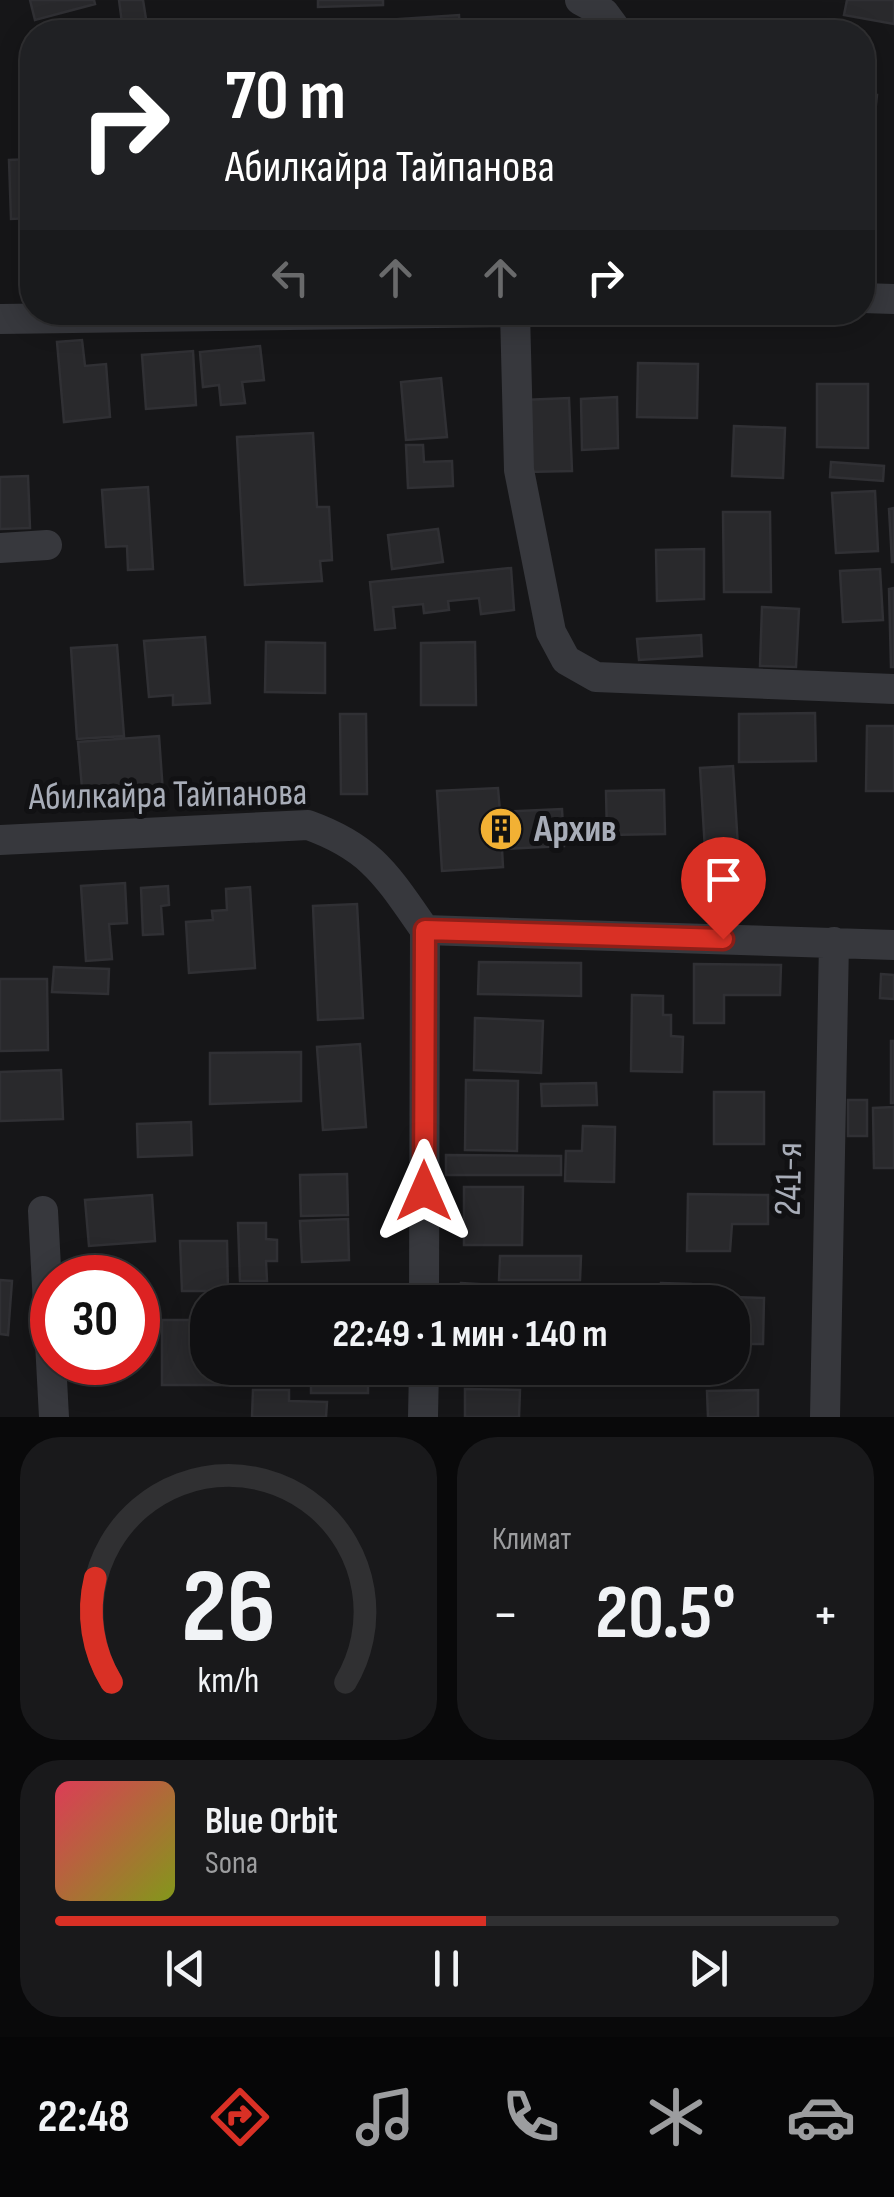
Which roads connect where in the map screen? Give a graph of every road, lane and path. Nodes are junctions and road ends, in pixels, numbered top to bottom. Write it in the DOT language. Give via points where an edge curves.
graph roads {
  1 [pos="580,0"];
  2 [pos="610,20"];
  3 [pos="513,325"];
  4 [pos="47,544"];
  5 [pos="0,548"];
  6 [pos="894,688"];
  7 [pos="0,840"];
  8 [pos="425,930"];
  9 [pos="834,942"];
  10 [pos="894,945"];
  11 [pos="43,1210"];
  12 [pos="424,1285"];
  13 [pos="424,1385"];
  14 [pos="54,1417"];
  15 [pos="424,1417"];
  16 [pos="824,1417"];
  1 -- 2 [label="street"];
  3 -- 6 [label="street" via="519,470 551,632 566,660 596,677"];
  4 -- 5 [label="street"];
  7 -- 8 [label="street, Абилкайра Тайпанова" via="308,825 350,840 385,874"];
  8 -- 9 [label="street"];
  8 -- 12 [label="street"];
  9 -- 10 [label="street"];
  9 -- 16 [label="street, 241-я"];
  11 -- 14 [label="street"];
  13 -- 15 [label="street"];
}
